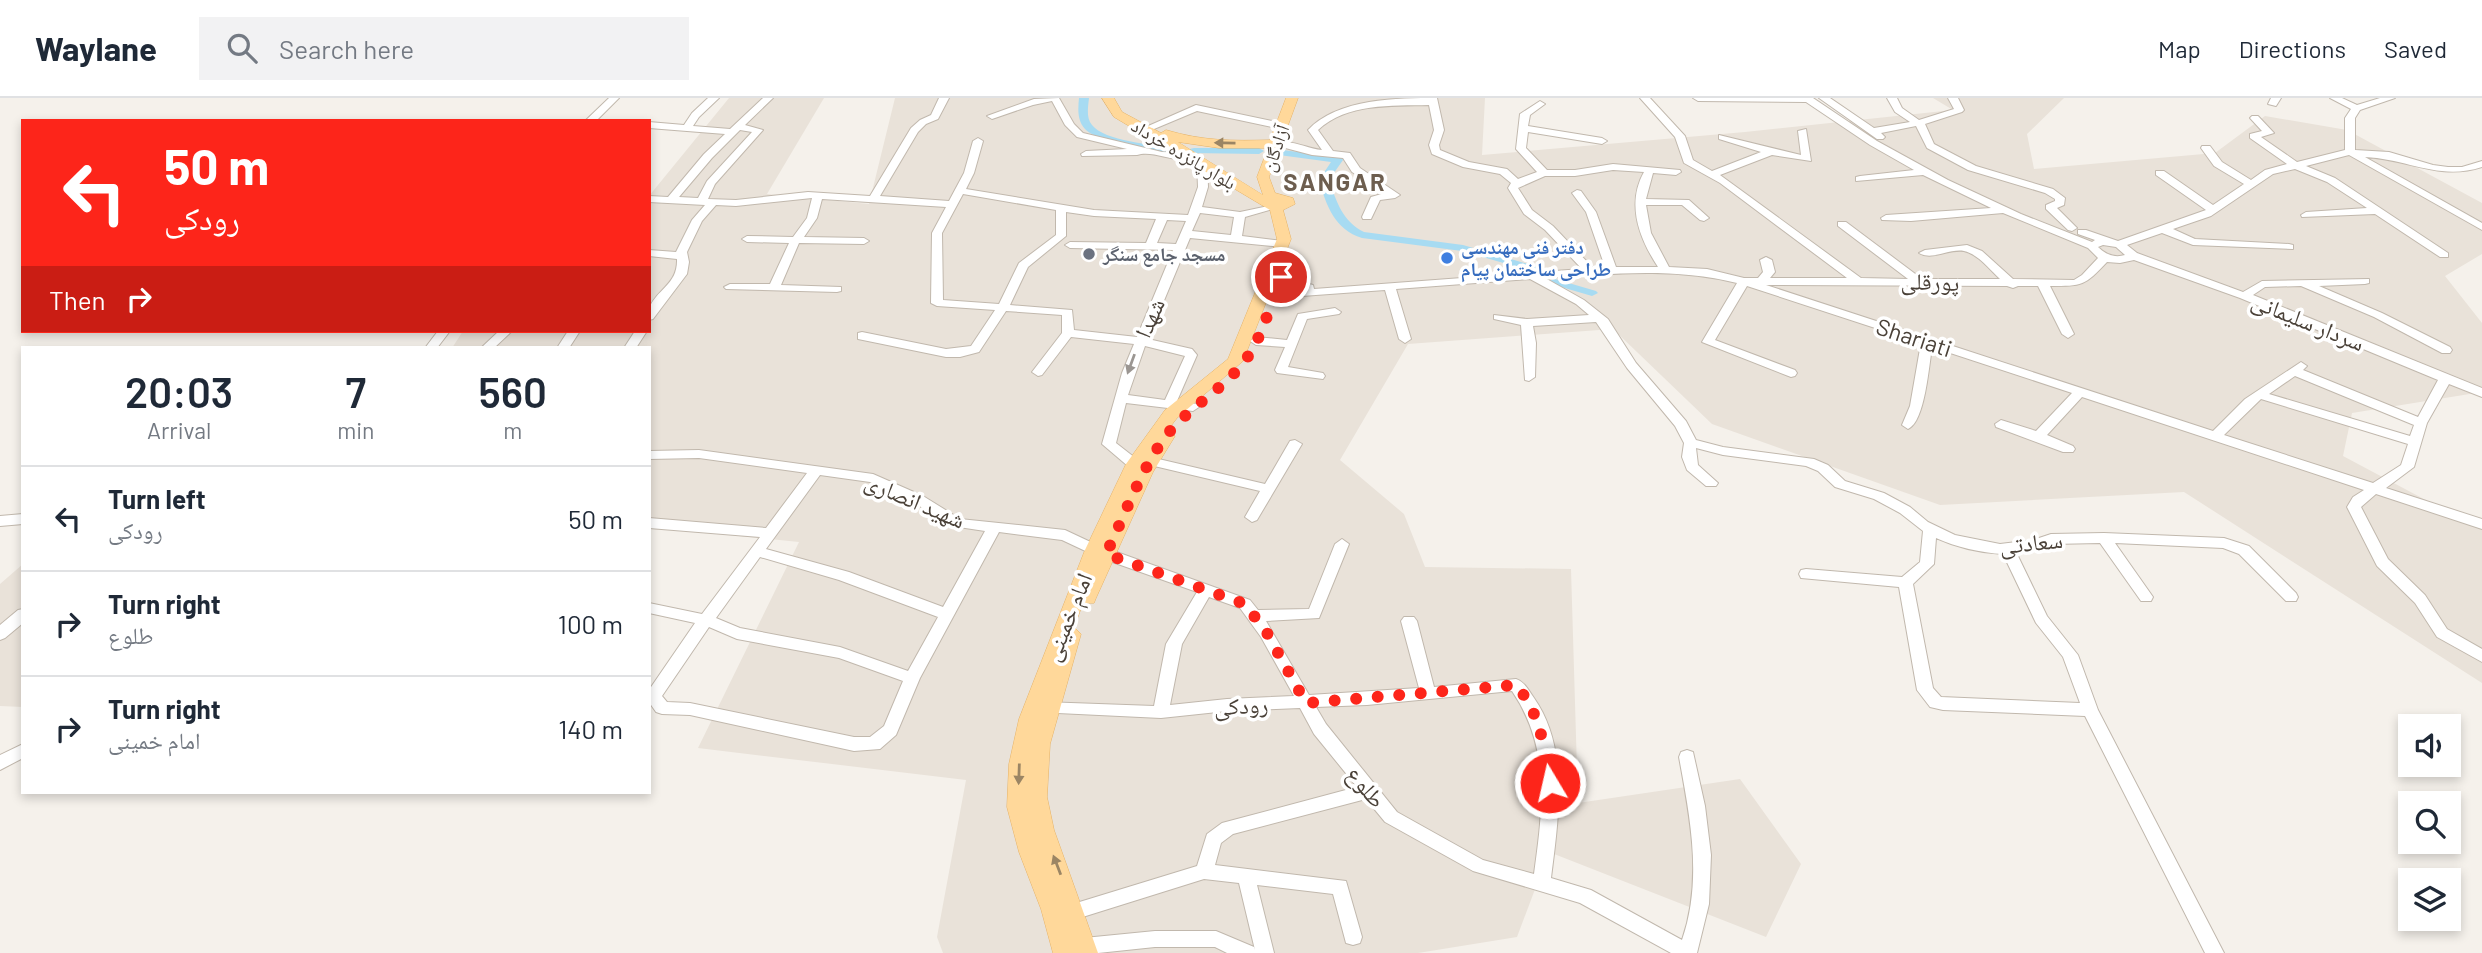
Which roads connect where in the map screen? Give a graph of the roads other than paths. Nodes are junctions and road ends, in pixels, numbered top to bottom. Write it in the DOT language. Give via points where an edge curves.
graph roads {
  1 [pos="614,98"];
  2 [pos="714,98"];
  3 [pos="768,98"];
  4 [pos="944,98"];
  5 [pos="1054,98"];
  6 [pos="1108,98"];
  7 [pos="1116,98"];
  8 [pos="1292,98"];
  9 [pos="1298,98"];
  10 [pos="1645,98"];
  11 [pos="1698,98"];
  12 [pos="1824,98"];
  13 [pos="1892,98"];
  14 [pos="1953,98"];
  15 [pos="2334,98"];
  16 [pos="2390,98"];
  17 [pos="1808,99"];
  18 [pos="1432,100"];
  19 [pos="1540,104"];
  20 [pos="2356,108"];
  21 [pos="992,116"];
  22 [pos="2255,118"];
  23 [pos="592,119"];
  24 [pos="1918,123"];
  25 [pos="651,125"];
  26 [pos="687,127"];
  27 [pos="1152,127"];
  28 [pos="1282,127"];
  29 [pos="1523,128"];
  30 [pos="734,130"];
  31 [pos="1803,131"];
  32 [pos="1871,132"];
  33 [pos="1722,138"];
  34 [pos="978,141"];
  35 [pos="1602,141"];
  36 [pos="1277,145"];
  37 [pos="2206,148"];
  38 [pos="1147,151"];
  39 [pos="1772,152"];
  40 [pos="2350,152"];
  41 [pos="1086,154"];
  42 [pos="1330,154"];
  43 [pos="1196,160"];
  44 [pos="2295,164"];
  45 [pos="2482,164"];
  46 [pos="1649,172"];
  47 [pos="1676,172"];
  48 [pos="1925,172"];
  49 [pos="1544,173"];
  50 [pos="2160,173"];
  51 [pos="1712,175"];
  52 [pos="1860,179"];
  53 [pos="1517,183"];
  54 [pos="2251,184"];
  55 [pos="961,191"];
  56 [pos="1577,193"];
  57 [pos="818,196"];
  58 [pos="873,199"];
  59 [pos="651,200"];
  60 [pos="671,200"];
  61 [pos="707,202"];
  62 [pos="1639,202"];
  63 [pos="1274,203"];
  64 [pos="952,204"];
  65 [pos="1061,206"];
  66 [pos="2005,209"];
  67 [pos="2213,210"];
  68 [pos="2376,211"];
  69 [pos="1194,214"];
  70 [pos="1240,215"];
  71 [pos="2306,215"];
  72 [pos="1163,216"];
  73 [pos="1367,217"];
  74 [pos="1704,218"];
  75 [pos="1886,218"];
  76 [pos="1842,224"];
  77 [pos="2482,227"];
  78 [pos="2072,228"];
  79 [pos="2165,230"];
  80 [pos="1186,234"];
  81 [pos="1236,238"];
  82 [pos="747,239"];
  83 [pos="797,239"];
  84 [pos="864,241"];
  85 [pos="2113,242"];
  86 [pos="1151,244"];
  87 [pos="1283,244"];
  88 [pos="1070,245"];
  89 [pos="2092,246"];
  90 [pos="1180,247"];
  91 [pos="2289,247"];
  92 [pos="651,253"];
  93 [pos="1925,253"];
  94 [pos="2132,255"];
  95 [pos="2444,255"];
  96 [pos="682,256"];
  97 [pos="2105,257"];
  98 [pos="1766,260"];
  99 [pos="1612,270"];
  100 [pos="1666,270"];
  101 [pos="1591,272"];
  102 [pos="1532,276"];
  103 [pos="1281,277"];
  104 [pos="1744,281"];
  105 [pos="1761,281"];
  106 [pos="1858,281"];
  107 [pos="1919,281"];
  108 [pos="2365,281"];
  109 [pos="2301,282"];
  110 [pos="2043,284"];
  111 [pos="2013,285"];
  112 [pos="1389,286"];
  113 [pos="730,287"];
  114 [pos="774,287"];
  115 [pos="837,289"];
  116 [pos="1328,290"];
  117 [pos="1269,293"];
  118 [pos="2244,296"];
  119 [pos="1004,306"];
  120 [pos="1335,312"];
  121 [pos="651,314"];
  122 [pos="1498,317"];
  123 [pos="1599,318"];
  124 [pos="1527,323"];
  125 [pos="1068,332"];
  126 [pos="504,333"];
  127 [pos="2068,334"];
  128 [pos="862,336"];
  129 [pos="1405,339"];
  130 [pos="1140,341"];
  131 [pos="1256,341"];
  132 [pos="1927,342"];
  133 [pos="1292,344"];
  134 [pos="489,346"];
  135 [pos="2446,350"];
  136 [pos="1038,372"];
  137 [pos="1791,373"];
  138 [pos="1319,376"];
  139 [pos="1529,377"];
  140 [pos="2445,379"];
  141 [pos="2080,392"];
  142 [pos="2482,393"];
  143 [pos="2260,395"];
  144 [pos="1121,398"];
  145 [pos="1182,405"];
  146 [pos="2421,423"];
  147 [pos="2001,424"];
  148 [pos="1908,425"];
  149 [pos="2038,436"];
  150 [pos="2215,436"];
  151 [pos="2415,442"];
  152 [pos="1691,443"];
  153 [pos="1295,444"];
  154 [pos="2068,449"];
  155 [pos="651,455"];
  156 [pos="1142,463"];
  157 [pos="815,472"];
  158 [pos="1711,483"];
  159 [pos="2376,488"];
  160 [pos="1269,489"];
  161 [pos="1252,517"];
  162 [pos="21,519"];
  163 [pos="0,521"];
  164 [pos="651,523"];
  165 [pos="2482,524"];
  166 [pos="994,527"];
  167 [pos="1930,529"];
  168 [pos="770,533"];
  169 [pos="2104,538"];
  170 [pos="1342,544"];
  171 [pos="2007,548"];
  172 [pos="757,551"];
  173 [pos="1100,552"];
  174 [pos="1806,574"];
  175 [pos="1905,582"];
  176 [pos="1206,590"];
  177 [pos="2146,597"];
  178 [pos="2291,597"];
  179 [pos="651,608"];
  180 [pos="948,615"];
  181 [pos="21,616"];
  182 [pos="1254,616"];
  183 [pos="706,620"];
  184 [pos="1409,621"];
  185 [pos="0,634"];
  186 [pos="2482,656"];
  187 [pos="657,678"];
  188 [pos="912,678"];
  189 [pos="1428,694"];
  190 [pos="1306,703"];
  191 [pos="1041,708"];
  192 [pos="2090,710"];
  193 [pos="1161,712"];
  194 [pos="21,751"];
  195 [pos="1687,757"];
  196 [pos="0,762"];
  197 [pos="1369,791"];
  198 [pos="1204,871"];
  199 [pos="1246,876"];
  200 [pos="1541,884"];
  201 [pos="1073,912"];
  202 [pos="1353,937"];
  203 [pos="1663,945"];
  204 [pos="1078,951"];
  205 [pos="1247,953"];
  206 [pos="1265,953"];
  207 [pos="1687,953"];
  208 [pos="2215,953"];
  1 -- 23 [label="street"];
  2 -- 26 [label="street"];
  3 -- 30 [label="street"];
  4 -- 58 [label="street" via="934,117 914,130"];
  5 -- 21 [label="street"];
  5 -- 38 [label="street" via="1070,128 1080,135"];
  6 -- 43 [label="main road, بلوار پانزده خرداد" via="1118,114"];
  7 -- 27 [label="main road, بلوار پانزده خرداد" via="1126,112"];
  8 -- 28 [label="main road, آزادگان"];
  9 -- 36 [label="main road, آزادگان" via="1289,127"];
  10 -- 51 [label="street" via="1680,136 1688,161"];
  11 -- 17 [label="street"];
  12 -- 32 [label="street"];
  13 -- 24 [label="street" via="1898,110"];
  14 -- 24 [label="street" via="1959,110"];
  15 -- 20 [label="street"];
  16 -- 20 [label="street"];
  17 -- 48 [label="street" via="1858,135"];
  18 -- 42 [label="street" via="1331,115 1313,130"];
  18 -- 53 [label="street" via="1439,130 1436,152 1466,165 1503,171"];
  19 -- 29 [label="street" via="1525,114"];
  20 -- 40 [label="street" via="2350,118"];
  22 -- 44 [label="street" via="2269,133 2253,136"];
  24 -- 32 [label="street"];
  24 -- 78 [label="street" via="1935,150 1972,168 2060,198 2060,203 2050,207"];
  25 -- 26 [label="street"];
  26 -- 30 [label="street"];
  27 -- 28 [label="street" via="1196,107"];
  36 -- 27 [label="main road, بلوار پانزده خرداد, one-way" via="1206,143 1176,138"];
  28 -- 36 [label="main road, آزادگان"];
  29 -- 35 [label="street"];
  29 -- 49 [label="street" via="1521,149"];
  30 -- 60 [label="street"];
  30 -- 61 [label="street" via="758,130 711,182"];
  31 -- 39 [label="street" via="1807,159"];
  32 -- 78 [label="street" via="1936,167"];
  33 -- 39 [label="street"];
  34 -- 55 [label="street"];
  36 -- 42 [label="street"];
  36 -- 63 [label="main road, آزادگان" via="1263,177"];
  37 -- 54 [label="street" via="2218,164"];
  38 -- 41 [label="street"];
  38 -- 43 [label="street"];
  39 -- 51 [label="street"];
  40 -- 44 [label="street"];
  40 -- 45 [label="street" via="2389,155 2448,170"];
  40 -- 77 [label="street"];
  42 -- 73 [label="street" via="1346,155 1356,170 1395,195 1376,197"];
  43 -- 63 [label="main road, بلوار پانزده خرداد"];
  43 -- 69 [label="street, شهدا" via="1203,187"];
  44 -- 54 [label="street"];
  44 -- 68 [label="street" via="2331,180"];
  46 -- 47 [label="street"];
  46 -- 49 [label="street" via="1613,167"];
  46 -- 62 [label="street"];
  48 -- 52 [label="street"];
  48 -- 66 [label="street"];
  49 -- 53 [label="street"];
  50 -- 67 [label="street"];
  51 -- 106 [label="street"];
  53 -- 101 [label="street" via="1513,188 1521,204"];
  54 -- 67 [label="street"];
  55 -- 64 [label="street"];
  55 -- 65 [label="street"];
  56 -- 99 [label="street" via="1591,212"];
  57 -- 58 [label="street"];
  57 -- 61 [label="street"];
  57 -- 83 [label="street"];
  58 -- 64 [label="street"];
  59 -- 60 [label="street"];
  60 -- 61 [label="street"];
  61 -- 96 [label="street"];
  62 -- 74 [label="street" via="1685,202"];
  62 -- 100 [label="street" via="1645,233"];
  63 -- 70 [label="street"];
  63 -- 87 [label="main road" via="1283,226"];
  63 -- 103 [label="main road, امام خمینی" via="1294,239"];
  64 -- 119 [label="street" via="937,233 937,303"];
  65 -- 72 [label="street" via="1094,213"];
  65 -- 119 [label="street" via="1061,236 1023,265"];
  66 -- 75 [label="street"];
  66 -- 89 [label="street"];
  67 -- 79 [label="street"];
  68 -- 71 [label="street"];
  68 -- 95 [label="street"];
  69 -- 70 [label="street"];
  69 -- 72 [label="street"];
  69 -- 80 [label="street, شهدا"];
  70 -- 81 [label="street"];
  72 -- 86 [label="street"];
  76 -- 107 [label="street"];
  78 -- 85 [label="street"];
  79 -- 85 [label="street"];
  79 -- 91 [label="street" via="2193,242"];
  80 -- 81 [label="street"];
  80 -- 90 [label="street, شهدا"];
  81 -- 87 [label="street"];
  82 -- 83 [label="street"];
  83 -- 84 [label="street"];
  83 -- 114 [label="street"];
  85 -- 89 [label="street"];
  85 -- 94 [label="street"];
  86 -- 88 [label="street"];
  86 -- 90 [label="street"];
  87 -- 117 [label="main road, امام خمینی"];
  89 -- 97 [label="street"];
  90 -- 130 [label="street, شهدا"];
  92 -- 96 [label="street"];
  93 -- 111 [label="street" via="1963,247 1978,253"];
  94 -- 97 [label="street" via="2123,260"];
  94 -- 118 [label="street, سردار سلیمانی"];
  96 -- 121 [label="street" via="681,274"];
  97 -- 110 [label="street, پورقلی" via="2076,283"];
  98 -- 105 [label="street" via="1769,272"];
  99 -- 100 [label="street, Shariati"];
  99 -- 101 [label="street, Shariati"];
  100 -- 104 [label="street, Shariati" via="1707,272"];
  101 -- 102 [label="street, Shariati"];
  102 -- 112 [label="street, Shariati"];
  102 -- 123 [label="street"];
  103 -- 116 [label="street, Shariati"];
  103 -- 117 [label="main road, امام خمینی"];
  104 -- 105 [label="street, پورقلی"];
  104 -- 132 [label="street, Shariati"];
  104 -- 137 [label="street" via="1708,342"];
  105 -- 106 [label="street, پورقلی"];
  106 -- 107 [label="street, پورقلی"];
  107 -- 111 [label="street, پورقلی"];
  108 -- 109 [label="street"];
  109 -- 118 [label="street" via="2262,284"];
  109 -- 135 [label="street"];
  110 -- 111 [label="street, پورقلی"];
  110 -- 127 [label="street"];
  112 -- 116 [label="street, Shariati"];
  112 -- 129 [label="street"];
  113 -- 114 [label="street"];
  114 -- 115 [label="street"];
  116 -- 117 [label="street, Shariati"];
  117 -- 131 [label="main road, امام خمینی"];
  117 -- 145 [label="main road, امام خمینی" via="1235,360"];
  118 -- 140 [label="street, سردار سلیمانی"];
  119 -- 125 [label="street" via="1068,312"];
  119 -- 128 [label="street" via="975,349 960,353"];
  120 -- 133 [label="street" via="1302,316"];
  122 -- 124 [label="street"];
  123 -- 124 [label="street"];
  123 -- 152 [label="street"];
  124 -- 139 [label="street"];
  125 -- 130 [label="street"];
  125 -- 136 [label="street"];
  126 -- 134 [label="street"];
  130 -- 144 [label="street, شهدا, one-way"];
  130 -- 145 [label="street" via="1183,349 1191,355"];
  131 -- 133 [label="street"];
  131 -- 145 [label="main road, امام خمینی" via="1237,371"];
  132 -- 141 [label="street, Shariati"];
  132 -- 148 [label="street" via="1916,406"];
  133 -- 138 [label="street" via="1280,370"];
  140 -- 142 [label="street, سردار سلیمانی"];
  140 -- 146 [label="street"];
  141 -- 149 [label="street"];
  141 -- 150 [label="street, Shariati"];
  143 -- 146 [label="street" via="2299,368"];
  143 -- 150 [label="street"];
  143 -- 151 [label="street"];
  144 -- 145 [label="street"];
  144 -- 156 [label="street, شهدا" via="1110,443"];
  145 -- 156 [label="main road, امام خمینی" via="1162,441"];
  146 -- 151 [label="street"];
  147 -- 149 [label="street"];
  149 -- 154 [label="street"];
  150 -- 159 [label="street, Shariati"];
  151 -- 159 [label="street" via="2407,467"];
  152 -- 158 [label="street" via="1687,454 1690,468"];
  152 -- 167 [label="street, سعادتی" via="1809,462 1840,484 1880,496"];
  153 -- 160 [label="street"];
  155 -- 157 [label="street, شهید انصاری" via="699,454"];
  156 -- 160 [label="street"];
  156 -- 173 [label="main road, امام خمینی"];
  157 -- 166 [label="street, شهید انصاری" via="873,478 957,523"];
  157 -- 168 [label="street"];
  159 -- 165 [label="street, Shariati"];
  159 -- 186 [label="street" via="2354,507 2382,562 2420,599 2442,634"];
  160 -- 161 [label="street"];
  162 -- 163 [label="street"];
  164 -- 168 [label="street"];
  166 -- 173 [label="street, شهید انصاری" via="1065,535"];
  166 -- 180 [label="street"];
  167 -- 171 [label="street, سعادتی" via="1979,546"];
  167 -- 175 [label="street" via="1927,564"];
  168 -- 172 [label="street"];
  169 -- 171 [label="street, سعادتی" via="2051,539"];
  169 -- 177 [label="street"];
  169 -- 178 [label="street, سعادتی" via="2224,543 2244,550"];
  170 -- 182 [label="street" via="1314,614"];
  171 -- 192 [label="street" via="2041,619 2070,655"];
  172 -- 180 [label="street" via="844,576"];
  172 -- 183 [label="street"];
  173 -- 176 [label="street, طلوع"];
  173 -- 191 [label="main road, امام خمینی"];
  174 -- 175 [label="street"];
  175 -- 192 [label="street" via="1925,690 1936,703"];
  176 -- 182 [label="street, طلوع" via="1245,604"];
  176 -- 193 [label="street" via="1174,643"];
  179 -- 183 [label="street"];
  180 -- 188 [label="street"];
  181 -- 185 [label="street"];
  182 -- 190 [label="street, طلوع"];
  183 -- 187 [label="street"];
  183 -- 188 [label="street" via="737,633 840,653"];
  184 -- 189 [label="street"];
  187 -- 188 [label="street" via="654,696 662,708 690,709 854,744 874,744 890,730"];
  189 -- 190 [label="street, رودکی"];
  189 -- 200 [label="street, رودکی" via="1516,685 1525,696 1543,733 1552,800"];
  190 -- 193 [label="street, رودکی"];
  190 -- 197 [label="street, طلوع"];
  191 -- 193 [label="street, رودکی"];
  201 -- 191 [label="main road, one-way" via="1036,797"];
  191 -- 204 [label="main road, one-way" via="1019,764 1018,807 1052,909"];
  192 -- 208 [label="street"];
  194 -- 196 [label="street"];
  195 -- 207 [label="street" via="1703,848 1704,887 1698,926"];
  197 -- 198 [label="street" via="1228,828 1213,839"];
  197 -- 200 [label="street, طلوع" via="1391,817 1437,845 1479,866"];
  198 -- 199 [label="street"];
  198 -- 201 [label="street"];
  199 -- 202 [label="street" via="1340,887"];
  199 -- 206 [label="street"];
  200 -- 203 [label="street, طلوع" via="1585,896"];
  201 -- 204 [label="main road"];
  203 -- 207 [label="street, طلوع"];
  204 -- 205 [label="street" via="1155,939 1216,939"];
}
